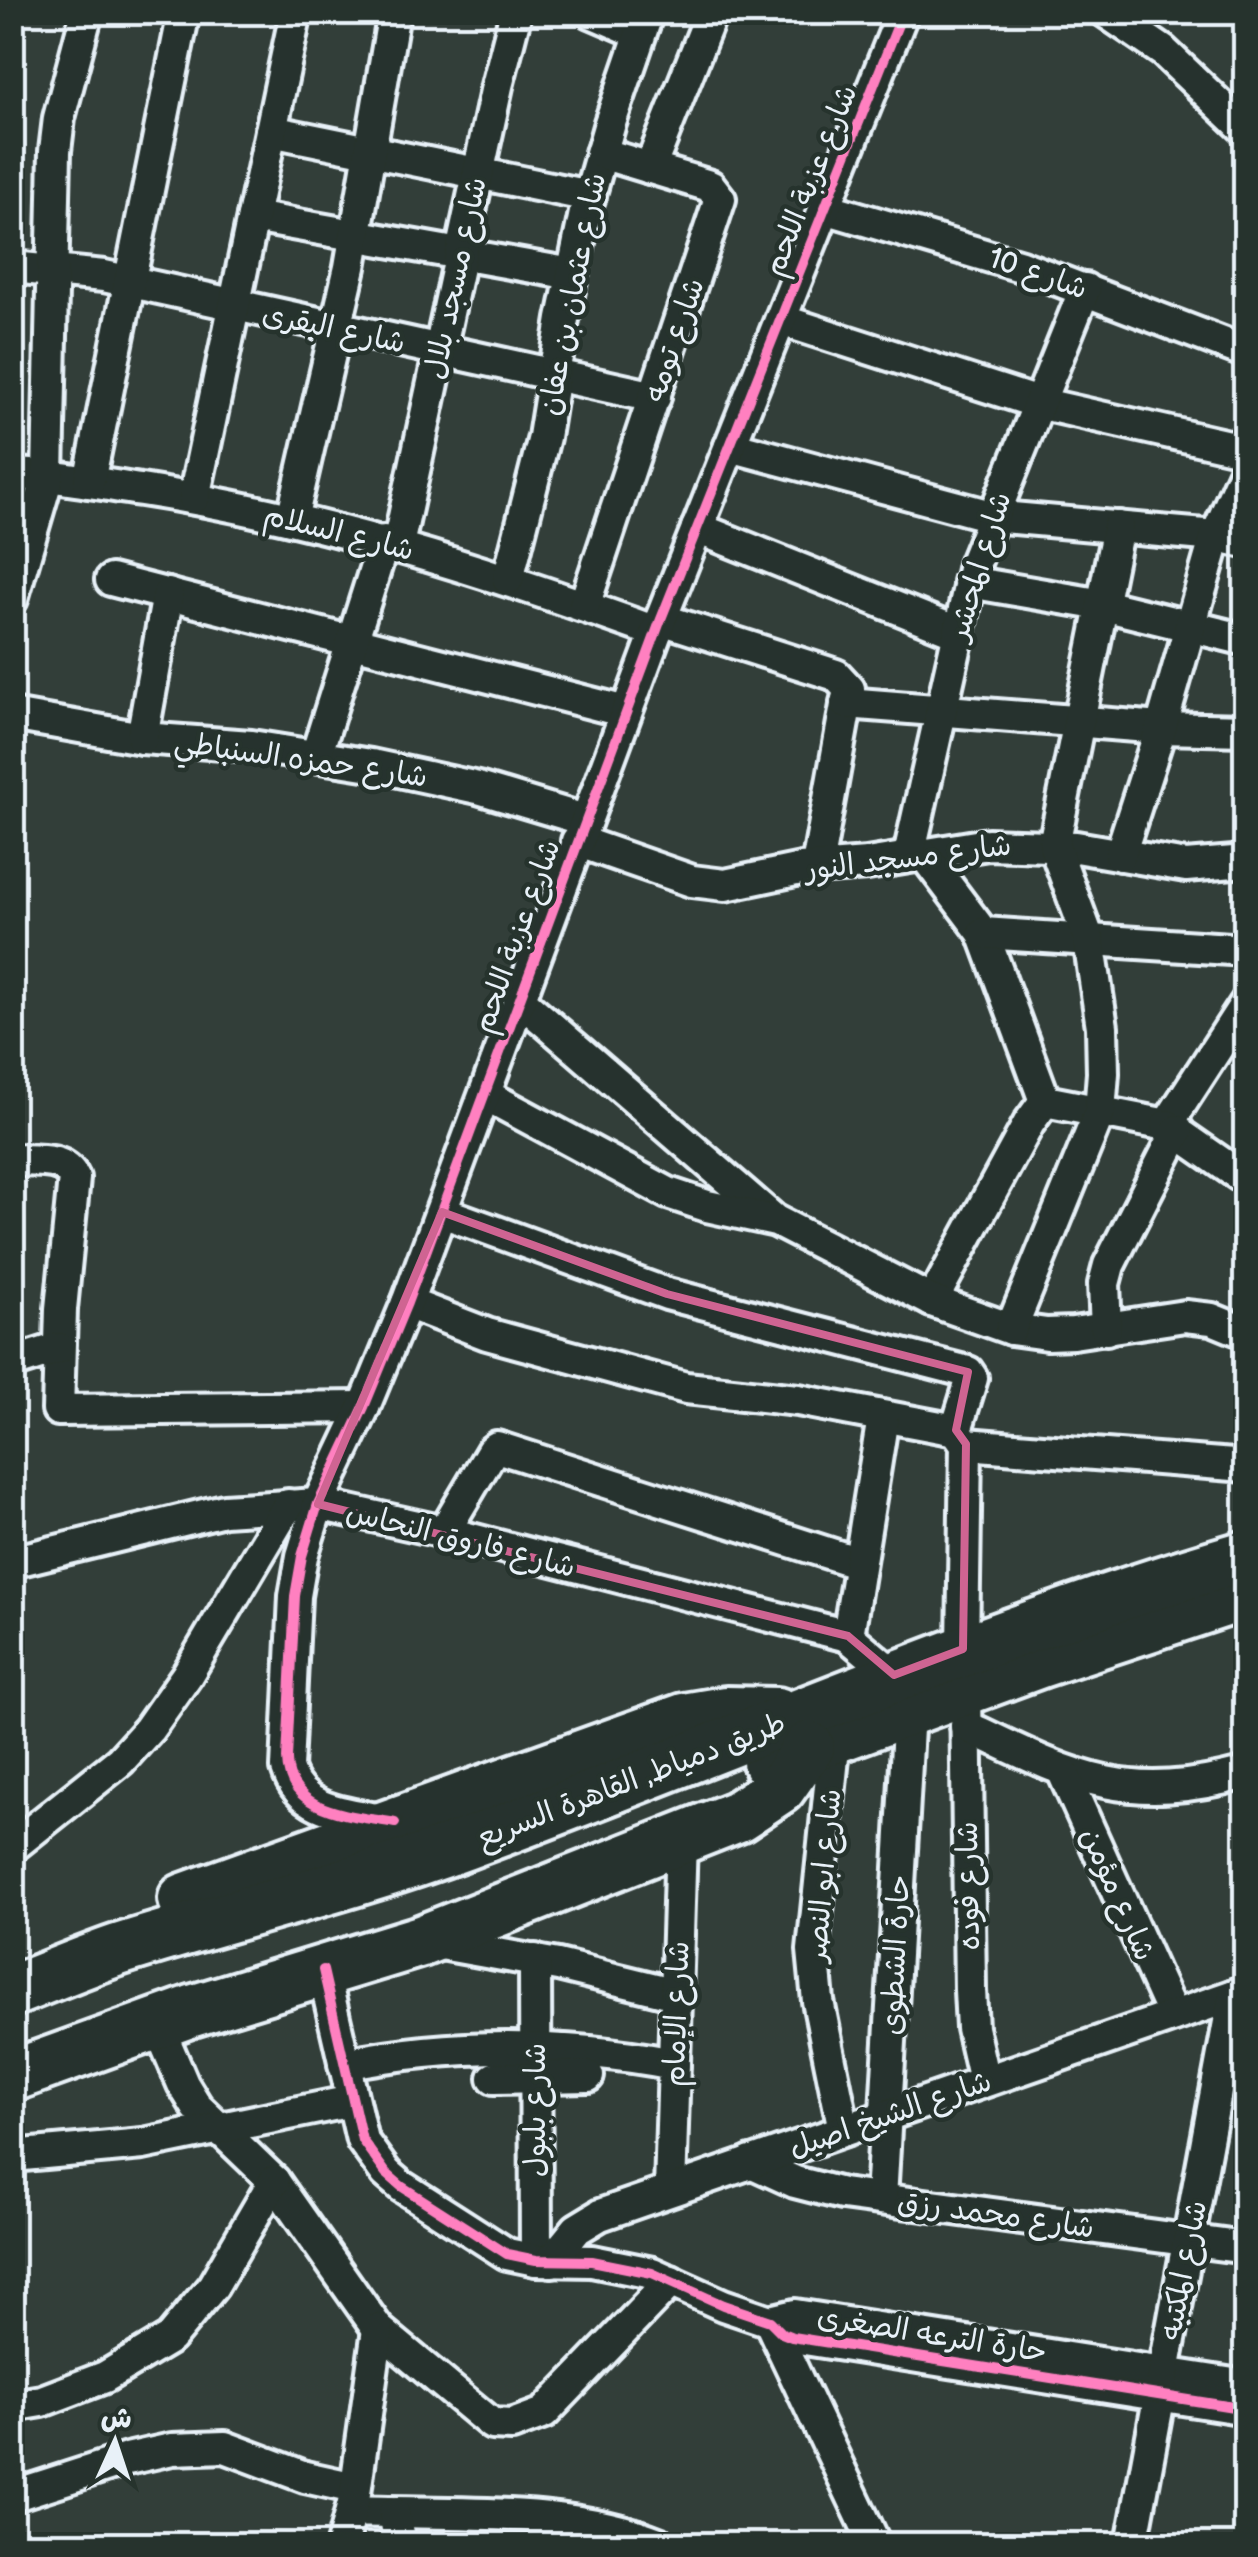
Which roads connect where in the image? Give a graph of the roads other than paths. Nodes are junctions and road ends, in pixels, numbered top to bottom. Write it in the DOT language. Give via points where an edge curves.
graph roads {
  1 [pos="87,12"];
  2 [pos="184,12"];
  3 [pos="296,12"];
  4 [pos="394,12"];
  5 [pos="516,12"];
  6 [pos="592,12"];
  7 [pos="712,12"];
  8 [pos="903,12"];
  9 [pos="1106,12"];
  10 [pos="644,23"];
  11 [pos="271,130"];
  12 [pos="1246,130"];
  13 [pos="372,151"];
  14 [pos="601,153"];
  15 [pos="650,168"];
  16 [pos="478,173"];
  17 [pos="590,196"];
  18 [pos="825,208"];
  19 [pos="253,217"];
  20 [pos="356,236"];
  21 [pos="460,254"];
  22 [pos="12,267"];
  23 [pos="52,269"];
  24 [pos="572,274"];
  25 [pos="130,282"];
  26 [pos="1086,289"];
  27 [pos="234,306"];
  28 [pos="780,320"];
  29 [pos="336,328"];
  30 [pos="440,350"];
  31 [pos="1246,352"];
  32 [pos="554,375"];
  33 [pos="654,397"];
  34 [pos="1038,403"];
  35 [pos="730,446"];
  36 [pos="1246,450"];
  37 [pos="1246,468"];
  38 [pos="12,474"];
  39 [pos="48,476"];
  40 [pos="89,482"];
  41 [pos="194,498"];
  42 [pos="991,516"];
  43 [pos="292,519"];
  44 [pos="1118,527"];
  45 [pos="697,528"];
  46 [pos="1231,538"];
  47 [pos="391,543"];
  48 [pos="508,579"];
  49 [pos="111,580"];
  50 [pos="969,582"];
  51 [pos="168,594"];
  52 [pos="12,599"];
  53 [pos="1102,605"];
  54 [pos="584,606"];
  55 [pos="1188,625"];
  56 [pos="659,626"];
  57 [pos="957,632"];
  58 [pos="352,640"];
  59 [pos="1246,640"];
  60 [pos="846,703"];
  61 [pos="940,710"];
  62 [pos="626,712"];
  63 [pos="12,715"];
  64 [pos="1080,721"];
  65 [pos="1161,728"];
  66 [pos="1246,730"];
  67 [pos="142,738"];
  68 [pos="316,756"];
  69 [pos="581,830"];
  70 [pos="1054,845"];
  71 [pos="916,854"];
  72 [pos="1120,854"];
  73 [pos="1246,862"];
  74 [pos="817,866"];
  75 [pos="983,933"];
  76 [pos="1089,940"];
  77 [pos="1246,950"];
  78 [pos="520,1000"];
  79 [pos="1246,1002"];
  80 [pos="486,1095"];
  81 [pos="1045,1101"];
  82 [pos="1100,1111"];
  83 [pos="1172,1128"];
  84 [pos="12,1160"];
  85 [pos="1246,1180"];
  86 [pos="442,1212"];
  87 [pos="776,1221"];
  88 [pos="932,1302"];
  89 [pos="406,1304"];
  90 [pos="1106,1329"];
  91 [pos="1011,1330"];
  92 [pos="1246,1333"];
  93 [pos="59,1348"];
  94 [pos="12,1362"];
  95 [pos="364,1407"];
  96 [pos="883,1417"];
  97 [pos="961,1437"];
  98 [pos="1246,1466"];
  99 [pos="303,1505"];
  100 [pos="444,1532"];
  101 [pos="1246,1556"];
  102 [pos="12,1562"];
  103 [pos="859,1563"];
  104 [pos="1246,1594"];
  105 [pos="848,1636"];
  106 [pos="965,1688"];
  107 [pos="901,1693"];
  108 [pos="814,1734"];
  109 [pos="1062,1772"];
  110 [pos="1246,1773"];
  111 [pos="395,1823"];
  112 [pos="681,1839"];
  113 [pos="12,1847"];
  114 [pos="421,1941"];
  115 [pos="12,1960"];
  116 [pos="534,1960"];
  117 [pos="323,1970"];
  118 [pos="12,1991"];
  119 [pos="1240,1993"];
  120 [pos="676,1994"];
  121 [pos="1173,2016"];
  122 [pos="12,2022"];
  123 [pos="157,2023"];
  124 [pos="535,2046"];
  125 [pos="344,2064"];
  126 [pos="674,2064"];
  127 [pos="12,2076"];
  128 [pos="588,2076"];
  129 [pos="494,2078"];
  130 [pos="535,2078"];
  131 [pos="984,2082"];
  132 [pos="352,2101"];
  133 [pos="886,2115"];
  134 [pos="216,2127"];
  135 [pos="844,2130"];
  136 [pos="12,2156"];
  137 [pos="751,2162"];
  138 [pos="274,2181"];
  139 [pos="670,2190"];
  140 [pos="881,2199"];
  141 [pos="1188,2240"];
  142 [pos="1246,2248"];
  143 [pos="543,2260"];
  144 [pos="672,2280"];
  145 [pos="770,2321"];
  146 [pos="378,2330"];
  147 [pos="1161,2384"];
  148 [pos="1246,2386"];
  149 [pos="12,2406"];
  150 [pos="1246,2410"];
  151 [pos="12,2496"];
  152 [pos="354,2500"];
  153 [pos="394,2513"];
  154 [pos="485,2516"];
  155 [pos="342,2544"];
  156 [pos="400,2544"];
  157 [pos="502,2544"];
  158 [pos="661,2544"];
  159 [pos="875,2544"];
  160 [pos="1132,2544"];
  1 -- 23 [label="street" via="57,128"];
  2 -- 25 [label="street"];
  3 -- 11 [label="street"];
  4 -- 13 [label="street"];
  5 -- 16 [label="street, شارع مسجد بلال"];
  6 -- 10 [label="street"];
  7 -- 15 [label="street"];
  8 -- 18 [label="street, شارع عزبة اللحم"];
  9 -- 12 [label="street" via="1163,51"];
  10 -- 14 [label="street, شارع عثمان بن عفان"];
  11 -- 13 [label="street"];
  11 -- 19 [label="street"];
  13 -- 16 [label="street"];
  13 -- 20 [label="street"];
  14 -- 15 [label="street, شارع تومه"];
  14 -- 17 [label="street, شارع عثمان بن عفان"];
  15 -- 33 [label="street, شارع تومه" via="710,186 720,199"];
  16 -- 17 [label="street"];
  16 -- 21 [label="street, شارع مسجد بلال"];
  17 -- 24 [label="street, شارع عثمان بن عفان"];
  18 -- 26 [label="street, شارع 10"];
  18 -- 28 [label="street, شارع عزبة اللحم"];
  19 -- 20 [label="street"];
  19 -- 27 [label="street"];
  20 -- 21 [label="street"];
  20 -- 29 [label="street"];
  21 -- 24 [label="street"];
  21 -- 30 [label="street, شارع مسجد بلال"];
  22 -- 23 [label="street, شارع البقرى"];
  23 -- 25 [label="street, شارع البقرى"];
  23 -- 39 [label="street"];
  24 -- 32 [label="street, شارع عثمان بن عفان"];
  25 -- 27 [label="street, شارع البقرى"];
  25 -- 40 [label="street"];
  26 -- 31 [label="street, شارع 10"];
  26 -- 34 [label="street, شارع المحشر"];
  27 -- 29 [label="street, شارع البقرى"];
  27 -- 41 [label="street"];
  28 -- 34 [label="street"];
  28 -- 35 [label="street, شارع عزبة اللحم"];
  29 -- 30 [label="street, شارع البقرى"];
  29 -- 43 [label="street"];
  30 -- 32 [label="street, شارع البقرى"];
  30 -- 47 [label="street, شارع مسجد بلال"];
  32 -- 33 [label="street, شارع البقرى"];
  32 -- 48 [label="street, شارع عثمان بن عفان"];
  33 -- 54 [label="street, شارع تومه"];
  34 -- 36 [label="street"];
  34 -- 42 [label="street, شارع المحشر"];
  35 -- 42 [label="street"];
  35 -- 45 [label="street, شارع عزبة اللحم"];
  37 -- 46 [label="street"];
  38 -- 39 [label="street, شارع السلام"];
  39 -- 40 [label="street, شارع السلام"];
  39 -- 52 [label="street"];
  40 -- 41 [label="street, شارع السلام"];
  41 -- 43 [label="street, شارع السلام"];
  42 -- 44 [label="street"];
  42 -- 50 [label="street, شارع المحشر"];
  43 -- 47 [label="street, شارع السلام"];
  44 -- 46 [label="street"];
  44 -- 53 [label="street"];
  45 -- 56 [label="street, شارع عزبة اللحم"];
  45 -- 57 [label="street"];
  46 -- 55 [label="street"];
  47 -- 48 [label="street, شارع السلام"];
  47 -- 58 [label="street, شارع مسجد بلال"];
  48 -- 54 [label="street, شارع السلام"];
  49 -- 51 [label="street"];
  50 -- 53 [label="street"];
  50 -- 57 [label="street, شارع المحشر"];
  51 -- 58 [label="street"];
  51 -- 67 [label="street"];
  53 -- 55 [label="street"];
  53 -- 64 [label="street"];
  54 -- 56 [label="street, شارع السلام"];
  55 -- 59 [label="street"];
  55 -- 65 [label="street"];
  56 -- 60 [label="street, شارع السلام" via="836,676 849,689"];
  56 -- 62 [label="street, شارع عزبة اللحم"];
  57 -- 61 [label="street, شارع المحشر"];
  58 -- 62 [label="street"];
  58 -- 68 [label="street, شارع مسجد بلال"];
  60 -- 61 [label="street"];
  60 -- 74 [label="street"];
  61 -- 64 [label="street"];
  61 -- 71 [label="street, شارع المحشر"];
  62 -- 69 [label="street, شارع عزبة اللحم"];
  63 -- 67 [label="street, شارع حمزه السنباطي"];
  64 -- 65 [label="street"];
  64 -- 70 [label="street"];
  65 -- 66 [label="street"];
  65 -- 72 [label="street"];
  67 -- 68 [label="street, شارع حمزه السنباطي"];
  68 -- 69 [label="street, شارع حمزه السنباطي" via="443,780"];
  69 -- 74 [label="street, شارع مسجد النور" via="708,884 741,884"];
  69 -- 78 [label="street, شارع عزبة اللحم"];
  70 -- 71 [label="street, شارع مسجد النور" via="988,844"];
  70 -- 72 [label="street, شارع مسجد النور"];
  70 -- 76 [label="street"];
  71 -- 74 [label="street, شارع مسجد النور"];
  71 -- 75 [label="street"];
  72 -- 73 [label="street, شارع مسجد النور" via="1186,866"];
  75 -- 76 [label="street"];
  75 -- 81 [label="street"];
  76 -- 77 [label="street"];
  76 -- 82 [label="street" via="1102,1027"];
  78 -- 80 [label="street, شارع عزبة اللحم"];
  78 -- 87 [label="street"];
  79 -- 83 [label="street"];
  80 -- 86 [label="street, شارع عزبة اللحم"];
  80 -- 87 [label="street" via="668,1193"];
  81 -- 82 [label="street"];
  81 -- 88 [label="street"];
  82 -- 83 [label="street"];
  82 -- 91 [label="street"];
  83 -- 85 [label="street"];
  83 -- 90 [label="street" via="1109,1266"];
  84 -- 93 [label="street" via="60,1163 74,1178"];
  86 -- 89 [label="street, شارع عزبة اللحم"];
  86 -- 97 [label="street, شارع فوده" via="667,1294 968,1372"];
  87 -- 88 [label="street"];
  88 -- 91 [label="street"];
  89 -- 95 [label="street, شارع عزبة اللحم"];
  89 -- 96 [label="street" via="487,1334 686,1388"];
  90 -- 91 [label="street"];
  90 -- 92 [label="street" via="1186,1316"];
  93 -- 94 [label="street"];
  93 -- 95 [label="street" via="58,1410"];
  95 -- 99 [label="street, شارع عزبة اللحم"];
  96 -- 97 [label="street"];
  96 -- 103 [label="street"];
  97 -- 98 [label="street"];
  97 -- 106 [label="street, شارع فوده"];
  99 -- 100 [label="street, شارع فاروق النحاس"];
  99 -- 102 [label="street, شارع فاروق النحاس" via="224,1510"];
  99 -- 111 [label="street, شارع عزبة اللحم" via="287,1768 299,1794 315,1805"];
  99 -- 113 [label="street" via="149,1729 120,1761"];
  100 -- 103 [label="street" via="497,1447"];
  100 -- 105 [label="street, شارع فاروق النحاس"];
  101 -- 106 [label="highway, طريق دمياط, القاهرة السريع" via="1101,1600"];
  103 -- 105 [label="street"];
  104 -- 106 [label="highway, طريق دمياط, القاهرة السريع"];
  105 -- 107 [label="street, شارع فاروق النحاس"];
  106 -- 107 [label="highway, طريق دمياط, القاهرة السريع"];
  106 -- 109 [label="street"];
  106 -- 131 [label="street, شارع فوده" via="971,2009"];
  107 -- 108 [label="highway, طريق دمياط, القاهرة السريع"];
  107 -- 133 [label="street, حارة الشطوى"];
  108 -- 111 [label="highway" via="740,1711 684,1719"];
  108 -- 112 [label="highway" via="791,1776 767,1799"];
  108 -- 118 [label="highway, طريق دمياط, القاهرة السريع" via="698,1757 446,1851 116,1951"];
  108 -- 122 [label="highway, طريق دمياط, القاهرة السريع" via="422,1894 124,1978"];
  108 -- 135 [label="street, شارع ابو النصر" via="814,1950"];
  109 -- 110 [label="street" via="1145,1788"];
  109 -- 121 [label="street, شارع مؤمن"];
  111 -- 115 [label="highway"];
  112 -- 114 [label="highway"];
  112 -- 120 [label="street, شارع الإمام"];
  114 -- 116 [label="street"];
  114 -- 117 [label="highway"];
  116 -- 120 [label="street"];
  116 -- 124 [label="street, شارع بلبول"];
  117 -- 123 [label="highway"];
  117 -- 125 [label="street, حارة الترعه الصغرى"];
  119 -- 121 [label="street, شارع الشيخ اصيل"];
  119 -- 141 [label="street, شارع المكتبه"];
  120 -- 126 [label="street, شارع الإمام"];
  121 -- 131 [label="street, شارع الشيخ اصيل"];
  123 -- 127 [label="highway"];
  123 -- 134 [label="street" via="183,2084"];
  124 -- 125 [label="street" via="439,2050"];
  124 -- 126 [label="street"];
  124 -- 130 [label="street, شارع بلبول"];
  125 -- 132 [label="street, حارة الترعه الصغرى"];
  126 -- 139 [label="street, شارع الإمام"];
  128 -- 130 [label="street"];
  129 -- 130 [label="street"];
  130 -- 143 [label="street, شارع بلبول"];
  131 -- 133 [label="street, شارع الشيخ اصيل"];
  132 -- 134 [label="street"];
  132 -- 143 [label="street, حارة الترعه الصغرى" via="362,2140 386,2173 493,2247"];
  133 -- 135 [label="street, شارع الشيخ اصيل"];
  133 -- 140 [label="street, حارة الشطوى"];
  134 -- 136 [label="street" via="143,2144"];
  134 -- 138 [label="street"];
  135 -- 137 [label="street, شارع الشيخ اصيل"];
  137 -- 139 [label="street, شارع الشيخ اصيل"];
  137 -- 140 [label="street, شارع محمد رزق" via="810,2186"];
  138 -- 146 [label="street"];
  138 -- 149 [label="street" via="213,2286 170,2338 105,2377"];
  139 -- 143 [label="street, شارع الشيخ اصيل" via="588,2221"];
  140 -- 141 [label="street, شارع محمد رزق"];
  141 -- 142 [label="street, شارع محمد رزق"];
  141 -- 147 [label="street, شارع المكتبه"];
  143 -- 144 [label="street, حارة الترعه الصغرى" via="612,2264"];
  144 -- 145 [label="street, حارة الترعه الصغرى"];
  144 -- 146 [label="street" via="544,2413 512,2424 492,2424"];
  145 -- 147 [label="street, حارة الترعه الصغرى" via="792,2337"];
  145 -- 159 [label="street"];
  146 -- 152 [label="street"];
  147 -- 148 [label="street, حارة الترعه الصغرى"];
  147 -- 150 [label="street, حارة الترعه الصغرى"];
  147 -- 160 [label="street, شارع المكتبه"];
  151 -- 152 [label="street" via="127,2459 225,2447"];
  152 -- 153 [label="street"];
  152 -- 155 [label="street"];
  153 -- 154 [label="street"];
  153 -- 156 [label="street"];
  154 -- 157 [label="street"];
  154 -- 158 [label="street" via="577,2521"];
}
